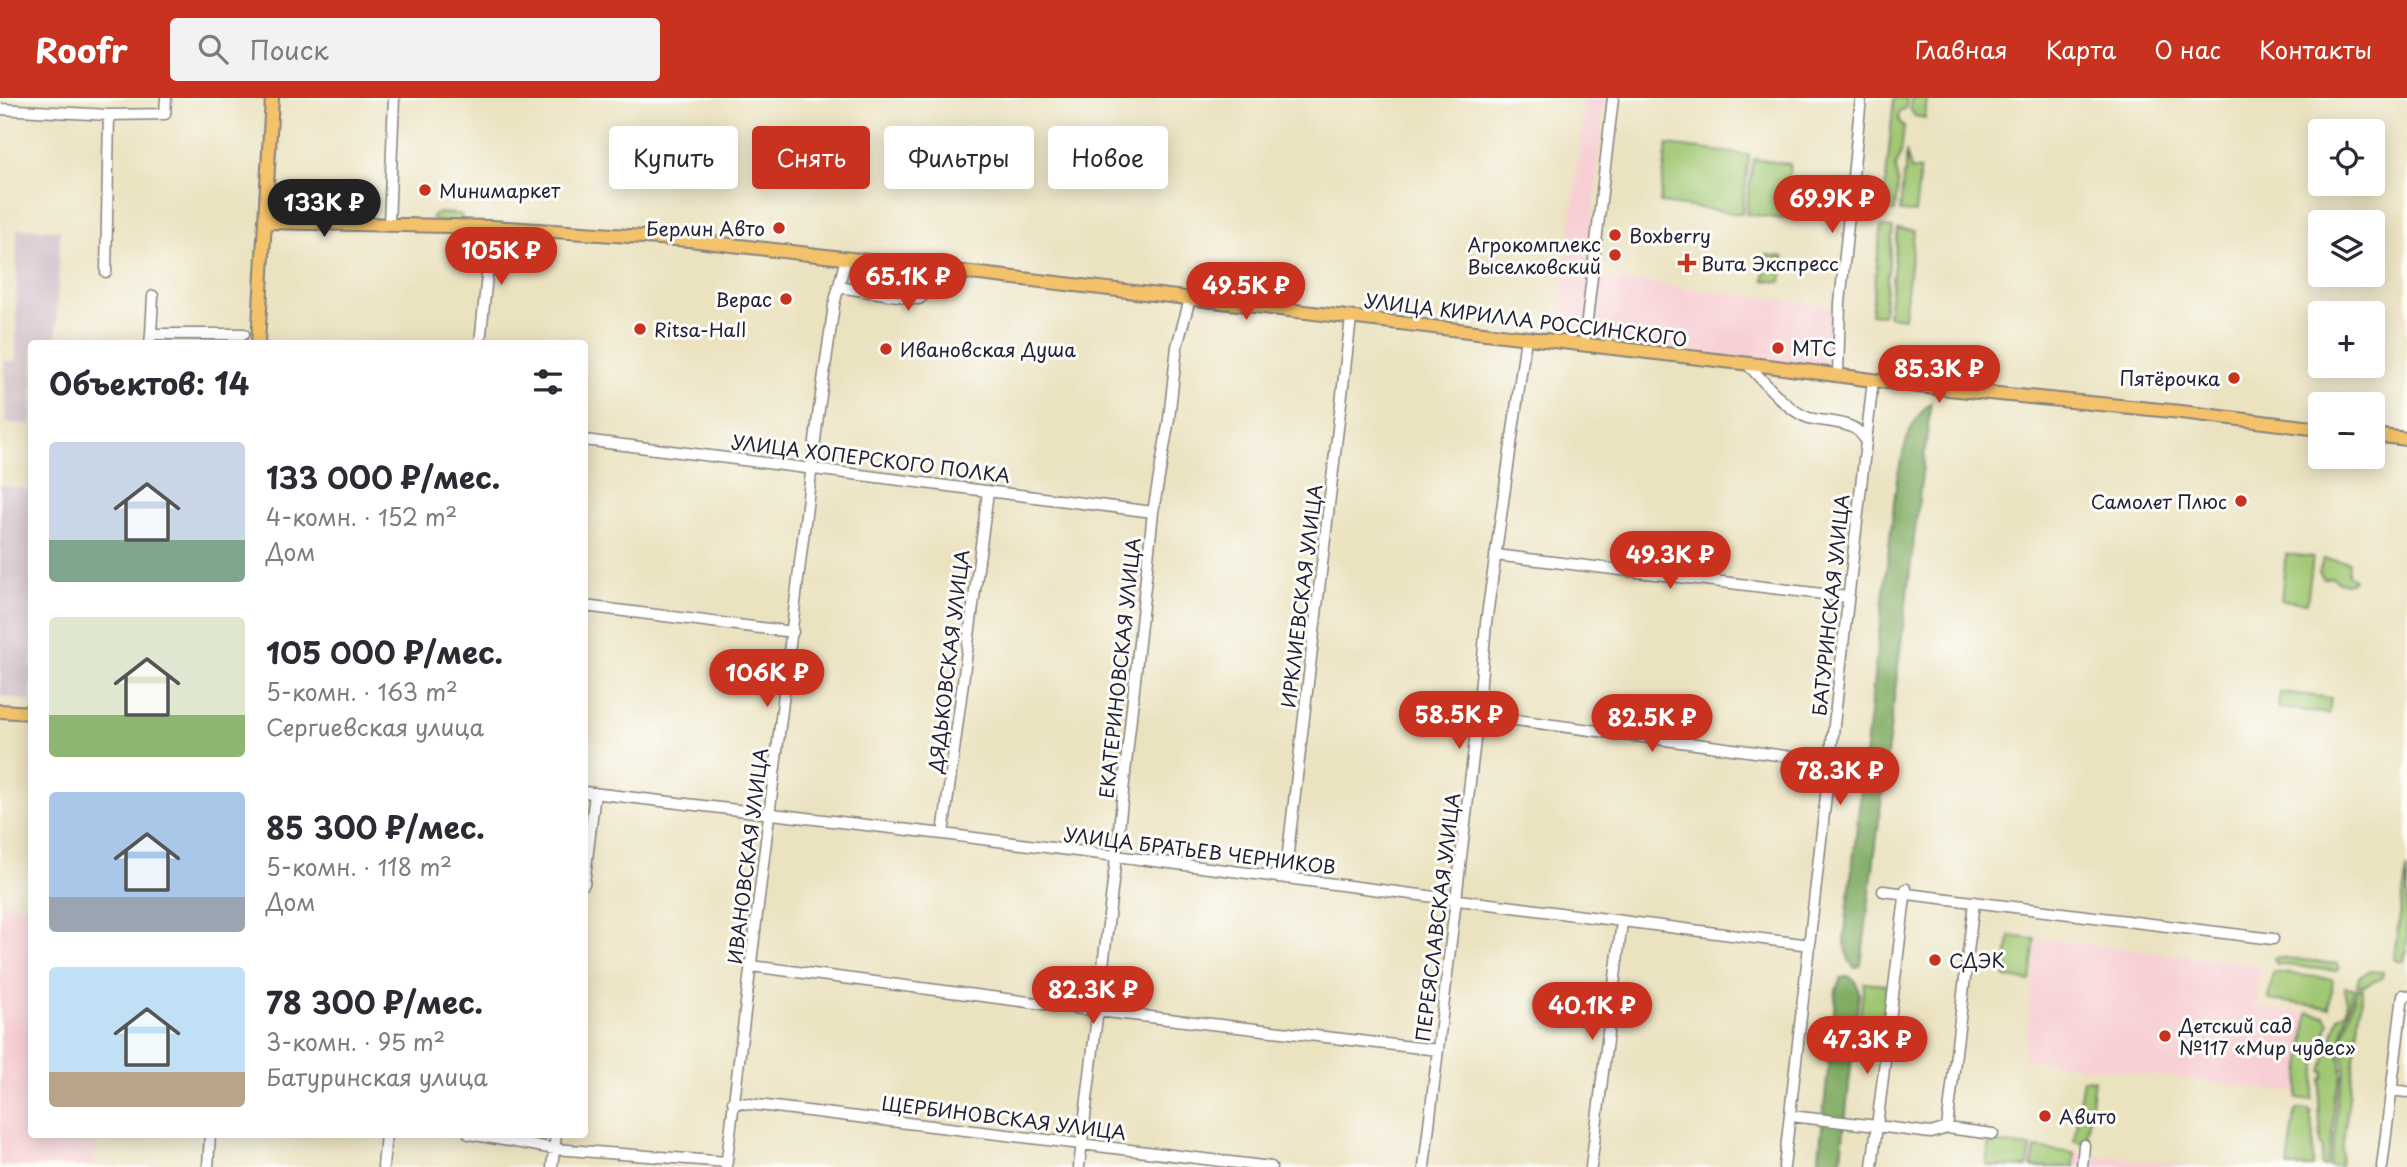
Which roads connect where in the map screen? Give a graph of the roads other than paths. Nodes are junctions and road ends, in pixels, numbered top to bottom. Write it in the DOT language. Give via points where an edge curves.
graph roads {
  1 [pos="166,98"];
  2 [pos="272,98"];
  3 [pos="394,98"];
  4 [pos="1613,98"];
  5 [pos="1861,98"];
  6 [pos="0,109"];
  7 [pos="109,115"];
  8 [pos="265,222"];
  9 [pos="389,224"];
  10 [pos="492,227"];
  11 [pos="846,258"];
  12 [pos="937,269"];
  13 [pos="106,272"];
  14 [pos="838,288"];
  15 [pos="153,296"];
  16 [pos="1190,299"];
  17 [pos="1351,318"];
  18 [pos="243,334"];
  19 [pos="150,338"];
  20 [pos="1526,338"];
  21 [pos="258,340"];
  22 [pos="480,340"];
  23 [pos="1584,345"];
  24 [pos="1747,364"];
  25 [pos="1838,375"];
  26 [pos="1873,380"];
  27 [pos="2308,428"];
  28 [pos="2385,436"];
  29 [pos="2407,439"];
  30 [pos="588,440"];
  31 [pos="1866,443"];
  32 [pos="813,468"];
  33 [pos="988,492"];
  34 [pos="1153,512"];
  35 [pos="1495,555"];
  36 [pos="1849,597"];
  37 [pos="588,606"];
  38 [pos="793,632"];
  39 [pos="0,711"];
  40 [pos="28,713"];
  41 [pos="1478,715"];
  42 [pos="1830,762"];
  43 [pos="590,793"];
  44 [pos="769,813"];
  45 [pos="588,823"];
  46 [pos="943,834"];
  47 [pos="1116,856"];
  48 [pos="1285,878"];
  49 [pos="1883,891"];
  50 [pos="1905,891"];
  51 [pos="1457,901"];
  52 [pos="1974,902"];
  53 [pos="1622,922"];
  54 [pos="2273,939"];
  55 [pos="1810,946"];
  56 [pos="751,966"];
  57 [pos="2405,995"];
  58 [pos="1098,1011"];
  59 [pos="1438,1050"];
  60 [pos="2391,1090"];
  61 [pos="2407,1092"];
  62 [pos="733,1102"];
  63 [pos="1791,1116"];
  64 [pos="1877,1126"];
  65 [pos="1947,1128"];
  66 [pos="1993,1134"];
  67 [pos="210,1138"];
  68 [pos="386,1138"];
  69 [pos="492,1138"];
  70 [pos="556,1138"];
  71 [pos="1082,1143"];
  72 [pos="2084,1145"];
  73 [pos="555,1149"];
  74 [pos="727,1165"];
  75 [pos="208,1167"];
  76 [pos="383,1167"];
  77 [pos="552,1167"];
  78 [pos="1079,1167"];
  79 [pos="1271,1167"];
  80 [pos="1424,1167"];
  81 [pos="1591,1167"];
  82 [pos="1784,1167"];
  83 [pos="1872,1167"];
  84 [pos="2081,1167"];
  85 [pos="2382,1167"];
  1 -- 7 [label="street" via="166,114"];
  2 -- 8 [label="main road"];
  3 -- 9 [label="street"];
  4 -- 23 [label="street"];
  5 -- 25 [label="street" via="1840,303"];
  6 -- 7 [label="street"];
  7 -- 13 [label="street"];
  8 -- 9 [label="main road, УЛИЦА КИРИЛЛА РОССИНСКОГО"];
  8 -- 21 [label="main road"];
  9 -- 10 [label="main road, УЛИЦА КИРИЛЛА РОССИНСКОГО"];
  10 -- 11 [label="main road, УЛИЦА КИРИЛЛА РОССИНСКОГО" via="654,237"];
  10 -- 22 [label="street"];
  11 -- 12 [label="main road, УЛИЦА КИРИЛЛА РОССИНСКОГО"];
  11 -- 14 [label="street, ИВАНОВСКАЯ УЛИЦА"];
  12 -- 14 [label="street" via="936,285 919,299"];
  12 -- 16 [label="main road, УЛИЦА КИРИЛЛА РОССИНСКОГО"];
  14 -- 32 [label="street, ИВАНОВСКАЯ УЛИЦА"];
  15 -- 19 [label="street"];
  16 -- 17 [label="main road, УЛИЦА КИРИЛЛА РОССИНСКОГО"];
  16 -- 34 [label="street, ЕКАТЕРИНОВСКАЯ УЛИЦА" via="1177,346"];
  17 -- 20 [label="main road, УЛИЦА КИРИЛЛА РОССИНСКОГО"];
  17 -- 48 [label="street, ИРКЛИЕВСКАЯ УЛИЦА"];
  18 -- 19 [label="street"];
  20 -- 23 [label="main road, УЛИЦА КИРИЛЛА РОССИНСКОГО"];
  20 -- 35 [label="street, ПЕРЕЯСЛАВСКАЯ УЛИЦА"];
  23 -- 24 [label="main road, УЛИЦА КИРИЛЛА РОССИНСКОГО"];
  24 -- 25 [label="main road, УЛИЦА КИРИЛЛА РОССИНСКОГО"];
  24 -- 31 [label="street" via="1798,414 1848,426"];
  25 -- 26 [label="main road, УЛИЦА КИРИЛЛА РОССИНСКОГО"];
  26 -- 27 [label="main road, УЛИЦА КИРИЛЛА РОССИНСКОГО"];
  26 -- 31 [label="street, БАТУРИНСКАЯ УЛИЦА"];
  28 -- 29 [label="main road"];
  30 -- 32 [label="street, УЛИЦА ХОПЕРСКОГО ПОЛКА"];
  31 -- 36 [label="street, БАТУРИНСКАЯ УЛИЦА"];
  32 -- 33 [label="street, УЛИЦА ХОПЕРСКОГО ПОЛКА"];
  32 -- 38 [label="street, ИВАНОВСКАЯ УЛИЦА"];
  33 -- 34 [label="street, УЛИЦА ХОПЕРСКОГО ПОЛКА"];
  33 -- 46 [label="street, ДЯДЬКОВСКАЯ УЛИЦА"];
  34 -- 47 [label="street, ЕКАТЕРИНОВСКАЯ УЛИЦА"];
  35 -- 36 [label="street"];
  35 -- 41 [label="street, ПЕРЕЯСЛАВСКАЯ УЛИЦА"];
  36 -- 42 [label="street, БАТУРИНСКАЯ УЛИЦА"];
  37 -- 38 [label="street"];
  38 -- 44 [label="street, ИВАНОВСКАЯ УЛИЦА"];
  39 -- 40 [label="main road"];
  41 -- 42 [label="street"];
  41 -- 51 [label="street, ПЕРЕЯСЛАВСКАЯ УЛИЦА"];
  42 -- 55 [label="street, БАТУРИНСКАЯ УЛИЦА"];
  43 -- 44 [label="street, УЛИЦА БРАТЬЕВ ЧЕРНИКОВ"];
  43 -- 45 [label="street"];
  44 -- 46 [label="street, УЛИЦА БРАТЬЕВ ЧЕРНИКОВ"];
  44 -- 56 [label="street, ИВАНОВСКАЯ УЛИЦА"];
  46 -- 47 [label="street, УЛИЦА БРАТЬЕВ ЧЕРНИКОВ"];
  47 -- 48 [label="street, УЛИЦА БРАТЬЕВ ЧЕРНИКОВ"];
  47 -- 58 [label="street, ЕКАТЕРИНОВСКАЯ УЛИЦА"];
  48 -- 51 [label="street, УЛИЦА БРАТЬЕВ ЧЕРНИКОВ"];
  49 -- 50 [label="street"];
  50 -- 52 [label="street"];
  50 -- 64 [label="street"];
  51 -- 53 [label="street, УЛИЦА БРАТЬЕВ ЧЕРНИКОВ"];
  51 -- 59 [label="street, ПЕРЕЯСЛАВСКАЯ УЛИЦА"];
  52 -- 54 [label="street"];
  52 -- 65 [label="street"];
  53 -- 55 [label="street, УЛИЦА БРАТЬЕВ ЧЕРНИКОВ"];
  53 -- 81 [label="street"];
  55 -- 63 [label="street, БАТУРИНСКАЯ УЛИЦА"];
  56 -- 58 [label="street"];
  56 -- 62 [label="street, ИВАНОВСКАЯ УЛИЦА"];
  57 -- 60 [label="street"];
  58 -- 59 [label="street"];
  58 -- 71 [label="street, ЕКАТЕРИНОВСКАЯ УЛИЦА"];
  59 -- 80 [label="street, ПЕРЕЯСЛАВСКАЯ УЛИЦА"];
  60 -- 61 [label="street"];
  60 -- 85 [label="street"];
  62 -- 71 [label="street, ЩЕРБИНОВСКАЯ УЛИЦА"];
  62 -- 74 [label="street, ИВАНОВСКАЯ УЛИЦА"];
  63 -- 64 [label="street"];
  63 -- 82 [label="street, БАТУРИНСКАЯ УЛИЦА"];
  64 -- 65 [label="street" via="1931,1132"];
  64 -- 83 [label="street"];
  65 -- 66 [label="street"];
  67 -- 75 [label="street"];
  68 -- 76 [label="street"];
  69 -- 73 [label="street"];
  70 -- 73 [label="street"];
  71 -- 78 [label="street, ЕКАТЕРИНОВСКАЯ УЛИЦА"];
  71 -- 79 [label="street, ЩЕРБИНОВСКАЯ УЛИЦА"];
  72 -- 84 [label="street"];
  73 -- 74 [label="street"];
  73 -- 77 [label="street"];
}
